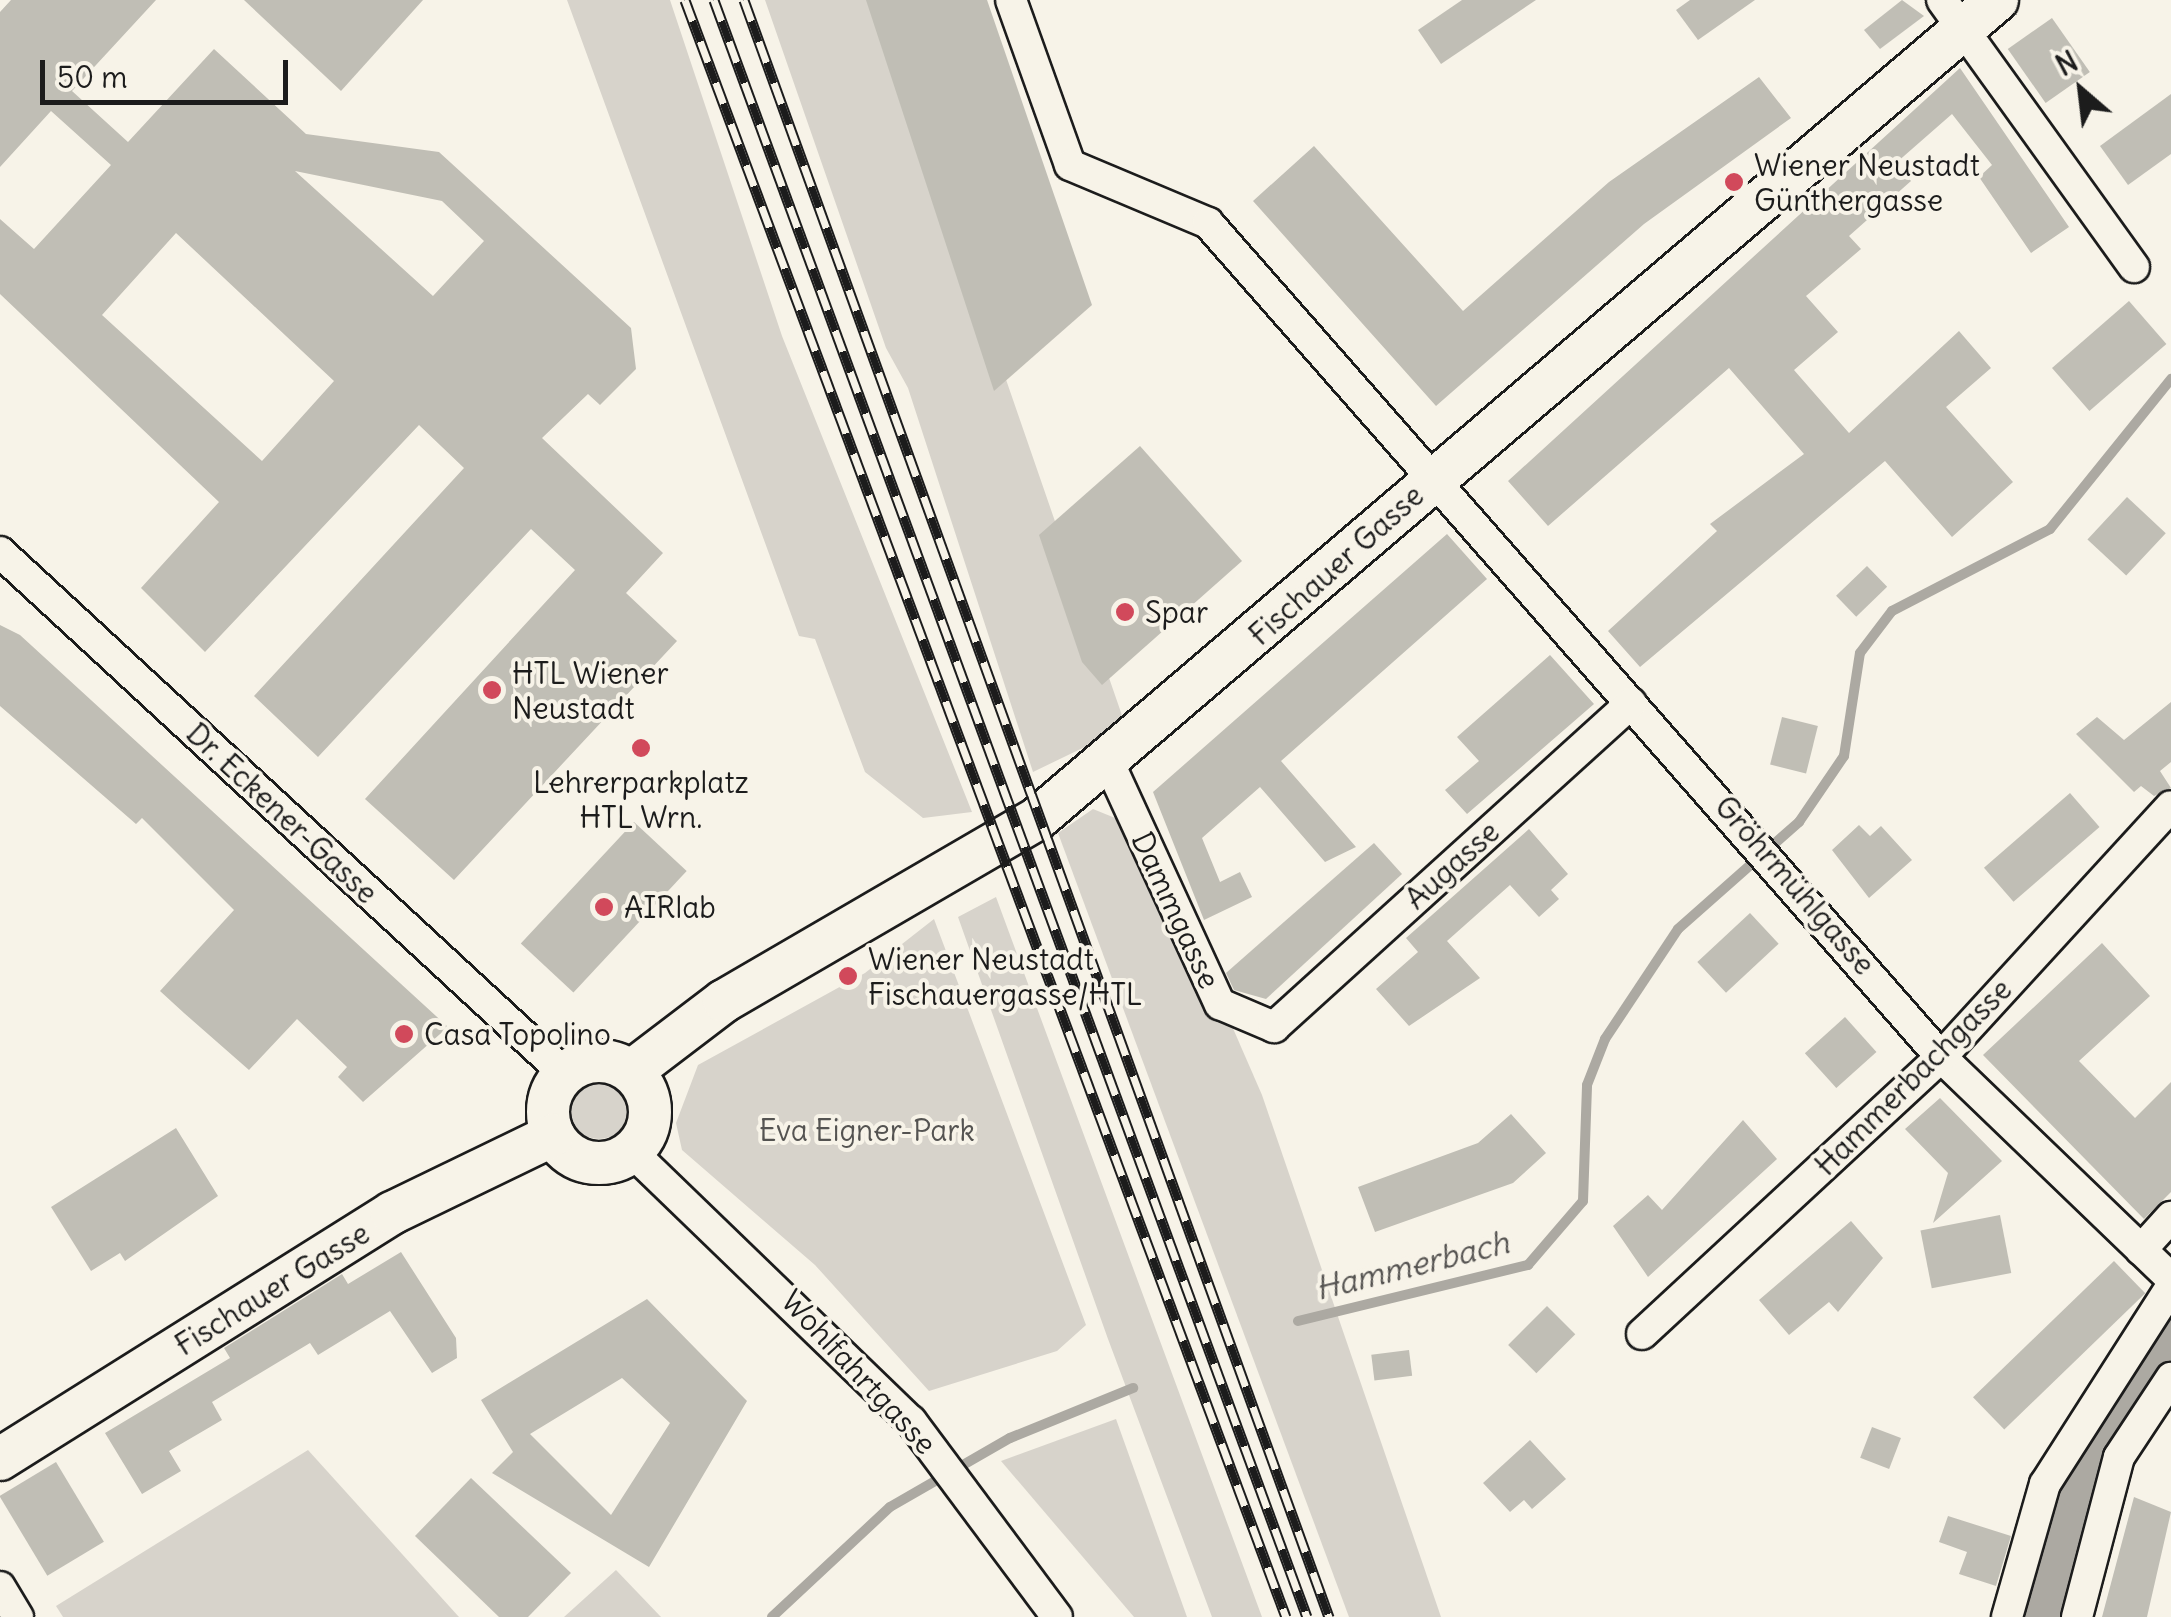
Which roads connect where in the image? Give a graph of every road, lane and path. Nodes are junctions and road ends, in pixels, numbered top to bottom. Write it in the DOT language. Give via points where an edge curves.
graph roads {
  1 [pos="1010,0"];
  2 [pos="1996,0"];
  3 [pos="1952,13"];
  4 [pos="2134,268"];
  5 [pos="1432,478"];
  6 [pos="0,552"];
  7 [pos="1631,703"];
  8 [pos="1108,762"];
  9 [pos="2171,806"];
  10 [pos="1274,1027"];
  11 [pos="1942,1057"];
  12 [pos="632,1071"];
  13 [pos="565,1074"];
  14 [pos="553,1135"];
  15 [pos="632,1152"];
  16 [pos="2171,1217"];
  17 [pos="2140,1250"];
  18 [pos="2171,1278"];
  19 [pos="2171,1287"];
  20 [pos="1642,1334"];
  21 [pos="2171,1378"];
  22 [pos="0,1459"];
  23 [pos="0,1587"];
  24 [pos="18,1617"];
  25 [pos="1057,1617"];
  26 [pos="2007,1617"];
  27 [pos="2077,1617"];
  1 -- 5 [label="street, Gröhrmühlgasse" via="1070,165 1208,222"];
  2 -- 3 [label="main road, Fischauer Gasse"];
  3 -- 4 [label="street"];
  3 -- 5 [label="main road, Fischauer Gasse"];
  5 -- 7 [label="street, Gröhrmühlgasse"];
  5 -- 8 [label="main road, Fischauer Gasse"];
  6 -- 13 [label="street, Dr. Eckener-Gasse"];
  7 -- 10 [label="street, Augasse"];
  7 -- 11 [label="street, Gröhrmühlgasse" via="1790,875"];
  8 -- 10 [label="street, Dammgasse" via="1220,1004"];
  8 -- 12 [label="main road, Fischauer Gasse" via="1037,819 724,1001"];
  9 -- 11 [label="street, Hammerbachgasse"];
  11 -- 17 [label="street, Gröhrmühlgasse"];
  11 -- 20 [label="street, Hammerbachgasse"];
  12 -- 13 [label="main road" via="594,1061"];
  12 -- 15 [label="main road" via="650,1121"];
  13 -- 14 [label="main road" via="548,1105"];
  14 -- 15 [label="main road" via="587,1162"];
  14 -- 22 [label="main road, Fischauer Gasse" via="392,1214"];
  15 -- 25 [label="street, Wohlfahrtgasse" via="833,1336 933,1449"];
  16 -- 17 [label="street"];
  17 -- 18 [label="street, Gröhrmühlgasse"];
  19 -- 26 [label="street" via="2046,1484"];
  21 -- 27 [label="street" via="2119,1457"];
  23 -- 24 [label="street"];
}
